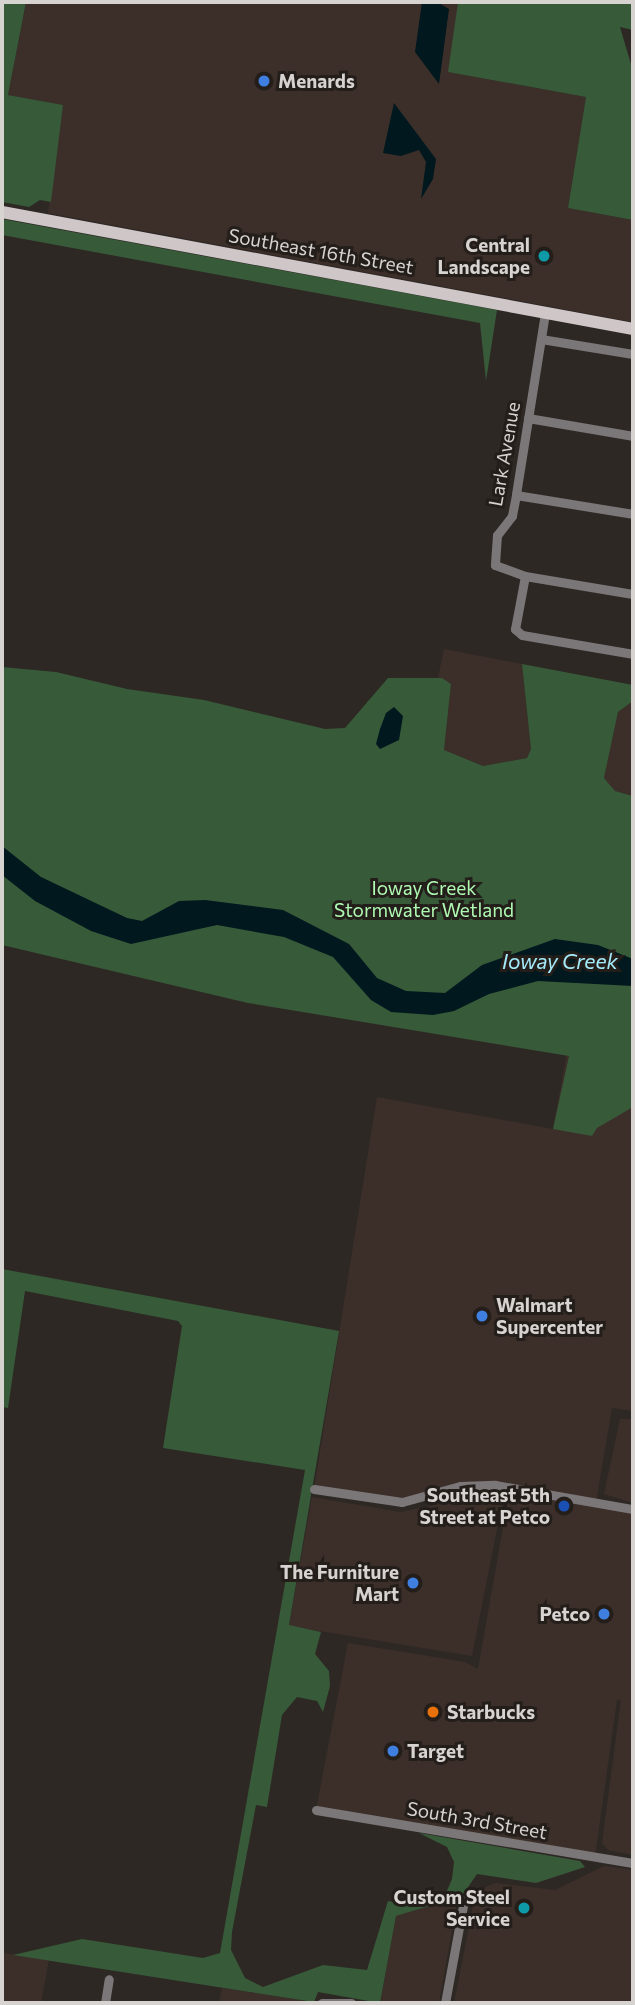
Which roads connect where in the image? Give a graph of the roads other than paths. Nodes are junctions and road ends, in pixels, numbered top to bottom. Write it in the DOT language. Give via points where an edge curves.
graph roads {
  1 [pos="2,212"];
  2 [pos="545,313"];
  3 [pos="633,329"];
  4 [pos="541,339"];
  5 [pos="633,354"];
  6 [pos="528,418"];
  7 [pos="633,436"];
  8 [pos="516,495"];
  9 [pos="633,514"];
  10 [pos="525,576"];
  11 [pos="633,594"];
  12 [pos="633,654"];
  13 [pos="314,1489"];
  14 [pos="633,1509"];
  15 [pos="316,1810"];
  16 [pos="633,1863"];
  17 [pos="464,1900"];
  18 [pos="110,1979"];
  19 [pos="105,2003"];
  20 [pos="322,2003"];
  21 [pos="351,2003"];
  22 [pos="445,2003"];
  1 -- 2 [label="main road, Southeast 16th Street"];
  2 -- 3 [label="main road, Southeast 16th Street"];
  2 -- 4 [label="street, Lark Avenue"];
  4 -- 5 [label="street"];
  4 -- 6 [label="street, Lark Avenue"];
  6 -- 7 [label="street"];
  6 -- 8 [label="street, Lark Avenue"];
  8 -- 9 [label="street"];
  8 -- 10 [label="street, Lark Avenue" via="512,516 497,536 495,565"];
  10 -- 11 [label="street"];
  10 -- 12 [label="street" via="515,629 522,635"];
  13 -- 14 [label="street" via="402,1502 460,1486 495,1485"];
  15 -- 16 [label="street, South 3rd Street"];
  17 -- 22 [label="street"];
  18 -- 19 [label="street"];
  20 -- 21 [label="street"];
}
